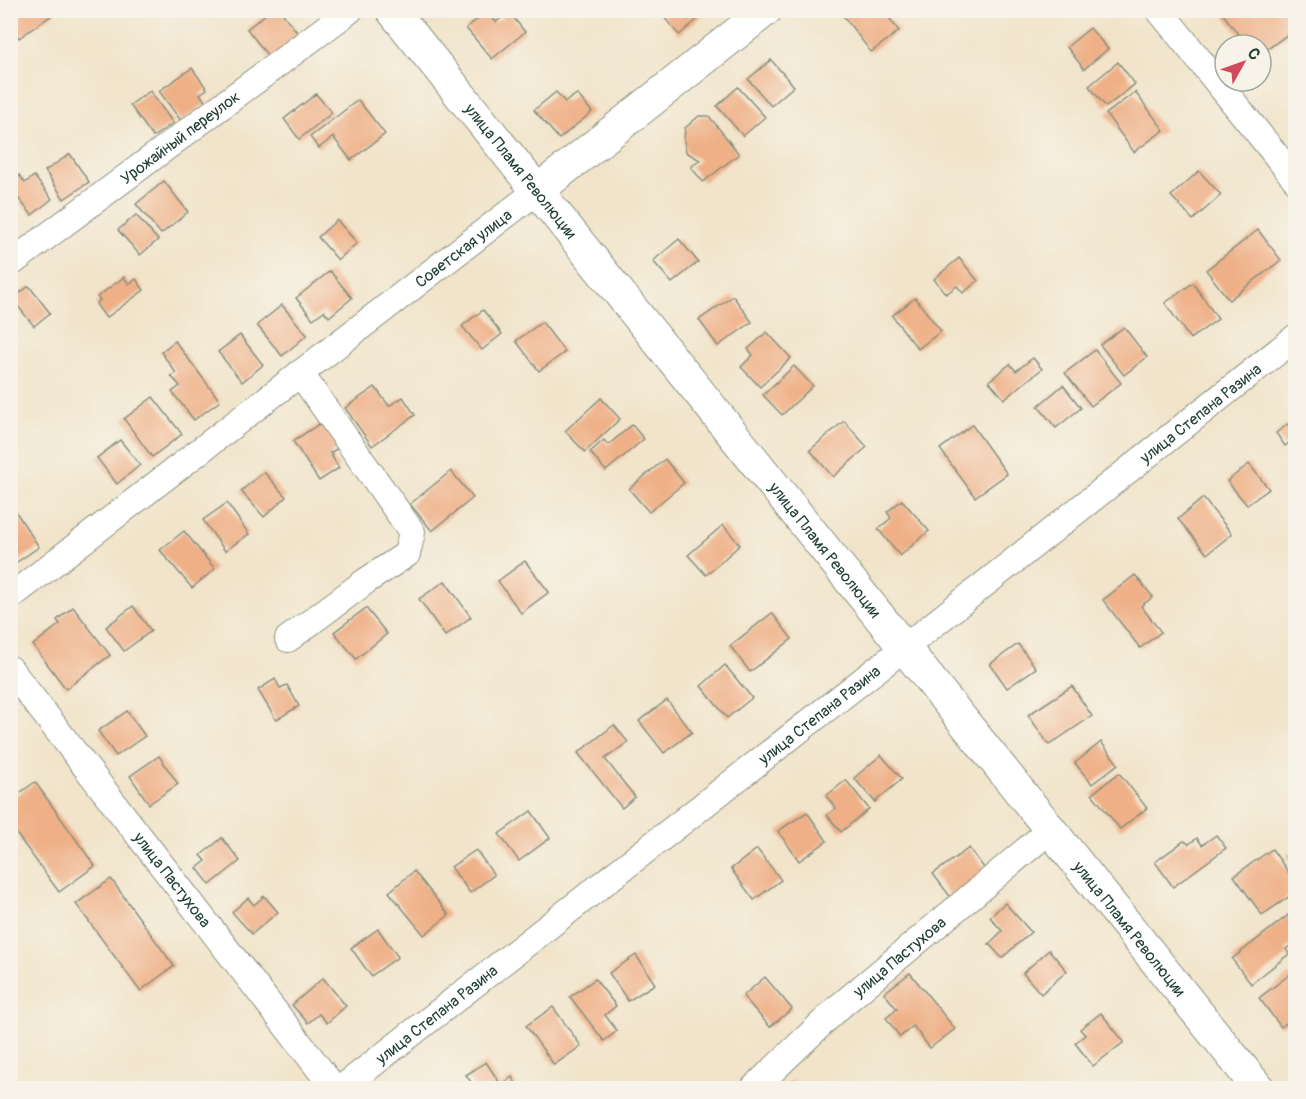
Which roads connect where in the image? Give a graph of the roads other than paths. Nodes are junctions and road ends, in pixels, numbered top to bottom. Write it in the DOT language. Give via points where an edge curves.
graph roads {
  1 [pos="350,10"];
  2 [pos="392,10"];
  3 [pos="766,10"];
  4 [pos="1159,10"];
  5 [pos="1296,180"];
  6 [pos="537,191"];
  7 [pos="10,264"];
  8 [pos="1296,337"];
  9 [pos="300,373"];
  10 [pos="10,597"];
  11 [pos="288,639"];
  12 [pos="904,648"];
  13 [pos="13,677"];
  14 [pos="1050,830"];
  15 [pos="334,1089"];
  16 [pos="342,1089"];
  17 [pos="754,1089"];
  18 [pos="1258,1089"];
  1 -- 7 [label="street, Урожайный переулок"];
  2 -- 6 [label="street, улица Пламя Революции"];
  3 -- 6 [label="street, Советская улица"];
  4 -- 5 [label="street"];
  6 -- 9 [label="street, Советская улица"];
  6 -- 12 [label="street, улица Пламя Революции"];
  8 -- 12 [label="street, улица Степана Разина"];
  9 -- 10 [label="street, Советская улица"];
  9 -- 11 [label="street" via="412,532 407,555"];
  12 -- 14 [label="street, улица Пламя Революции"];
  12 -- 16 [label="street, улица Степана Разина"];
  13 -- 15 [label="street, улица Пастухова"];
  14 -- 17 [label="street, улица Пастухова" via="839,1007"];
  14 -- 18 [label="street, улица Пламя Революции"];
}
